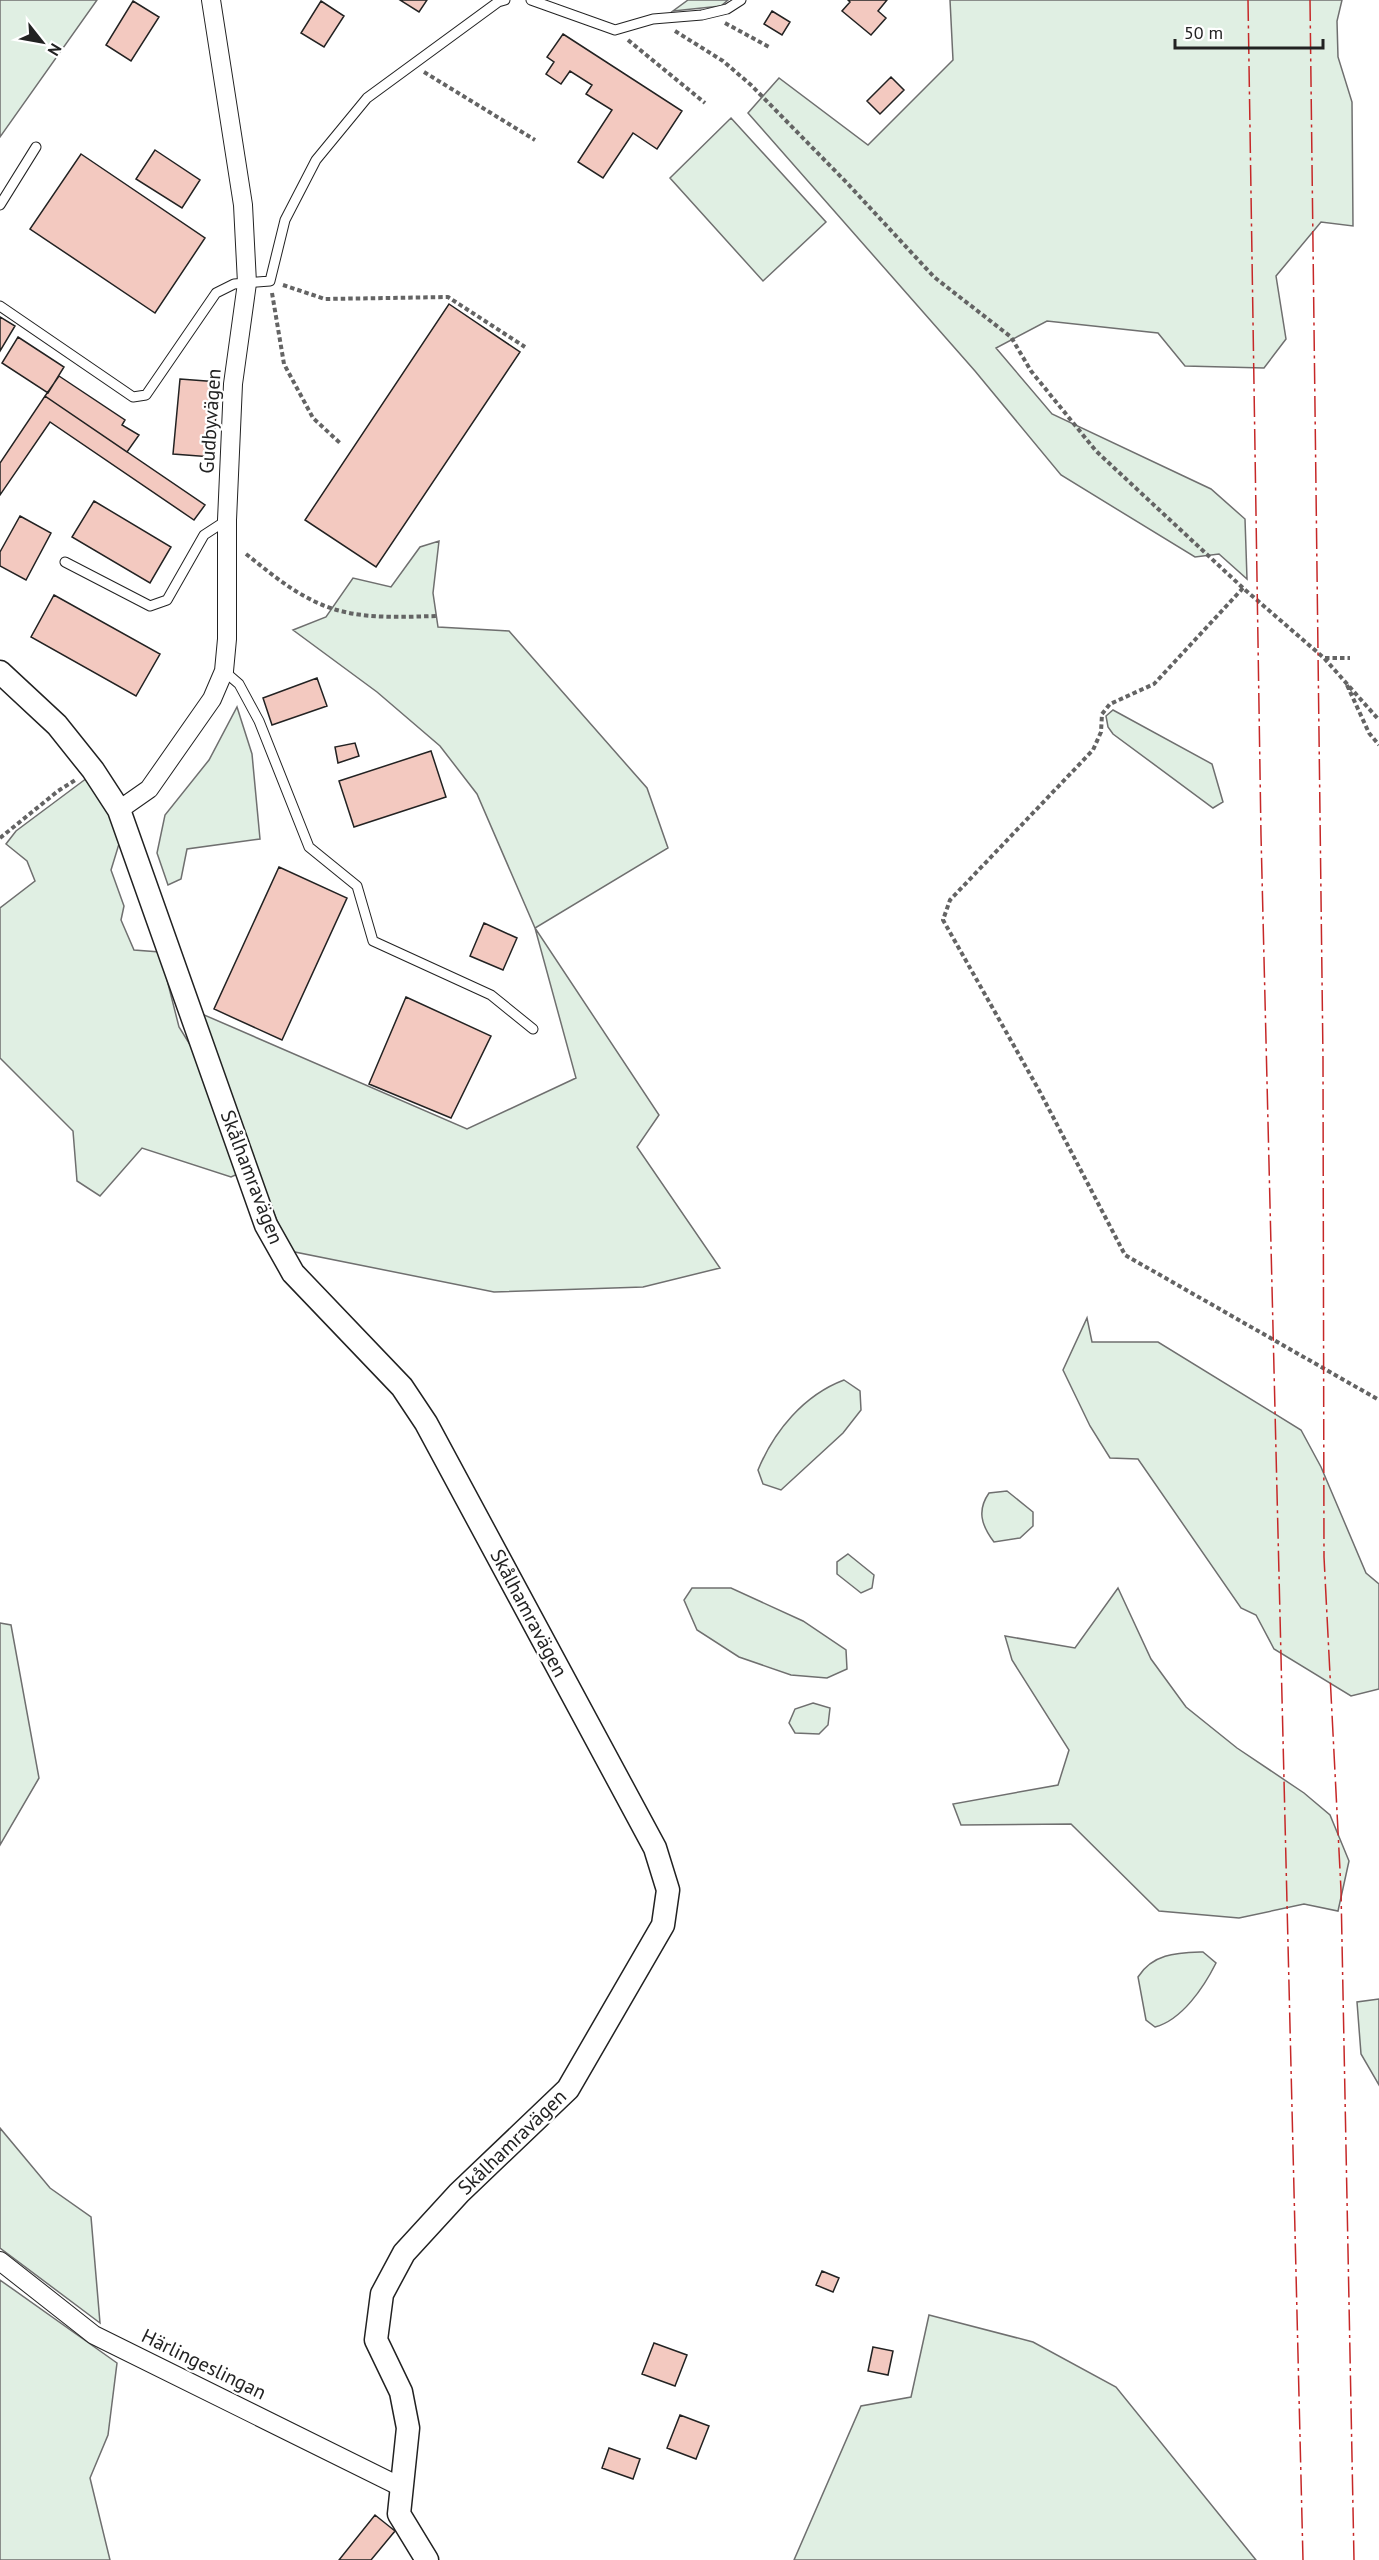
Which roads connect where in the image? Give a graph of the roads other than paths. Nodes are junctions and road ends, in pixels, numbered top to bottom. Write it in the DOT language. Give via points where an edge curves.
graph roads {
  1 [pos="211,0"];
  2 [pos="505,0"];
  3 [pos="531,0"];
  4 [pos="741,0"];
  5 [pos="36,147"];
  6 [pos="0,205"];
  7 [pos="247,283"];
  8 [pos="0,306"];
  9 [pos="227,520"];
  10 [pos="65,562"];
  11 [pos="224,671"];
  12 [pos="0,672"];
  13 [pos="119,810"];
  14 [pos="533,1029"];
  15 [pos="0,2261"];
  16 [pos="401,2487"];
  17 [pos="427,2560"];
  1 -- 7 [label="street, Gudbyvägen" via="243,204"];
  2 -- 7 [label="lane" via="367,98 316,160 285,220 270,281"];
  3 -- 4 [label="lane" via="615,30 653,19 702,15 727,9"];
  5 -- 6 [label="lane"];
  7 -- 8 [label="lane" via="234,284 216,293 146,395 133,397"];
  7 -- 9 [label="street, Gudbyvägen" via="233,384"];
  9 -- 10 [label="lane" via="204,535 167,600 150,606"];
  9 -- 11 [label="street, Gudbyvägen"];
  11 -- 13 [label="street, Gudbyvägen" via="212,699 149,789"];
  11 -- 14 [label="lane" via="239,684 259,721 309,848 357,886 373,941 491,995"];
  12 -- 13 [label="street, Skålhamravägen" via="57,725"];
  13 -- 16 [label="street, Skålhamravägen" via="266,1225 293,1273 402,1387 426,1423 655,1848 668,1890 663,1925 568,2089 404,2253 382,2294 376,2340 401,2392 408,2428"];
  15 -- 16 [label="street, Härlingeslingan" via="94,2336"];
  16 -- 17 [label="street, Skålhamravägen" via="399,2514"];
}
